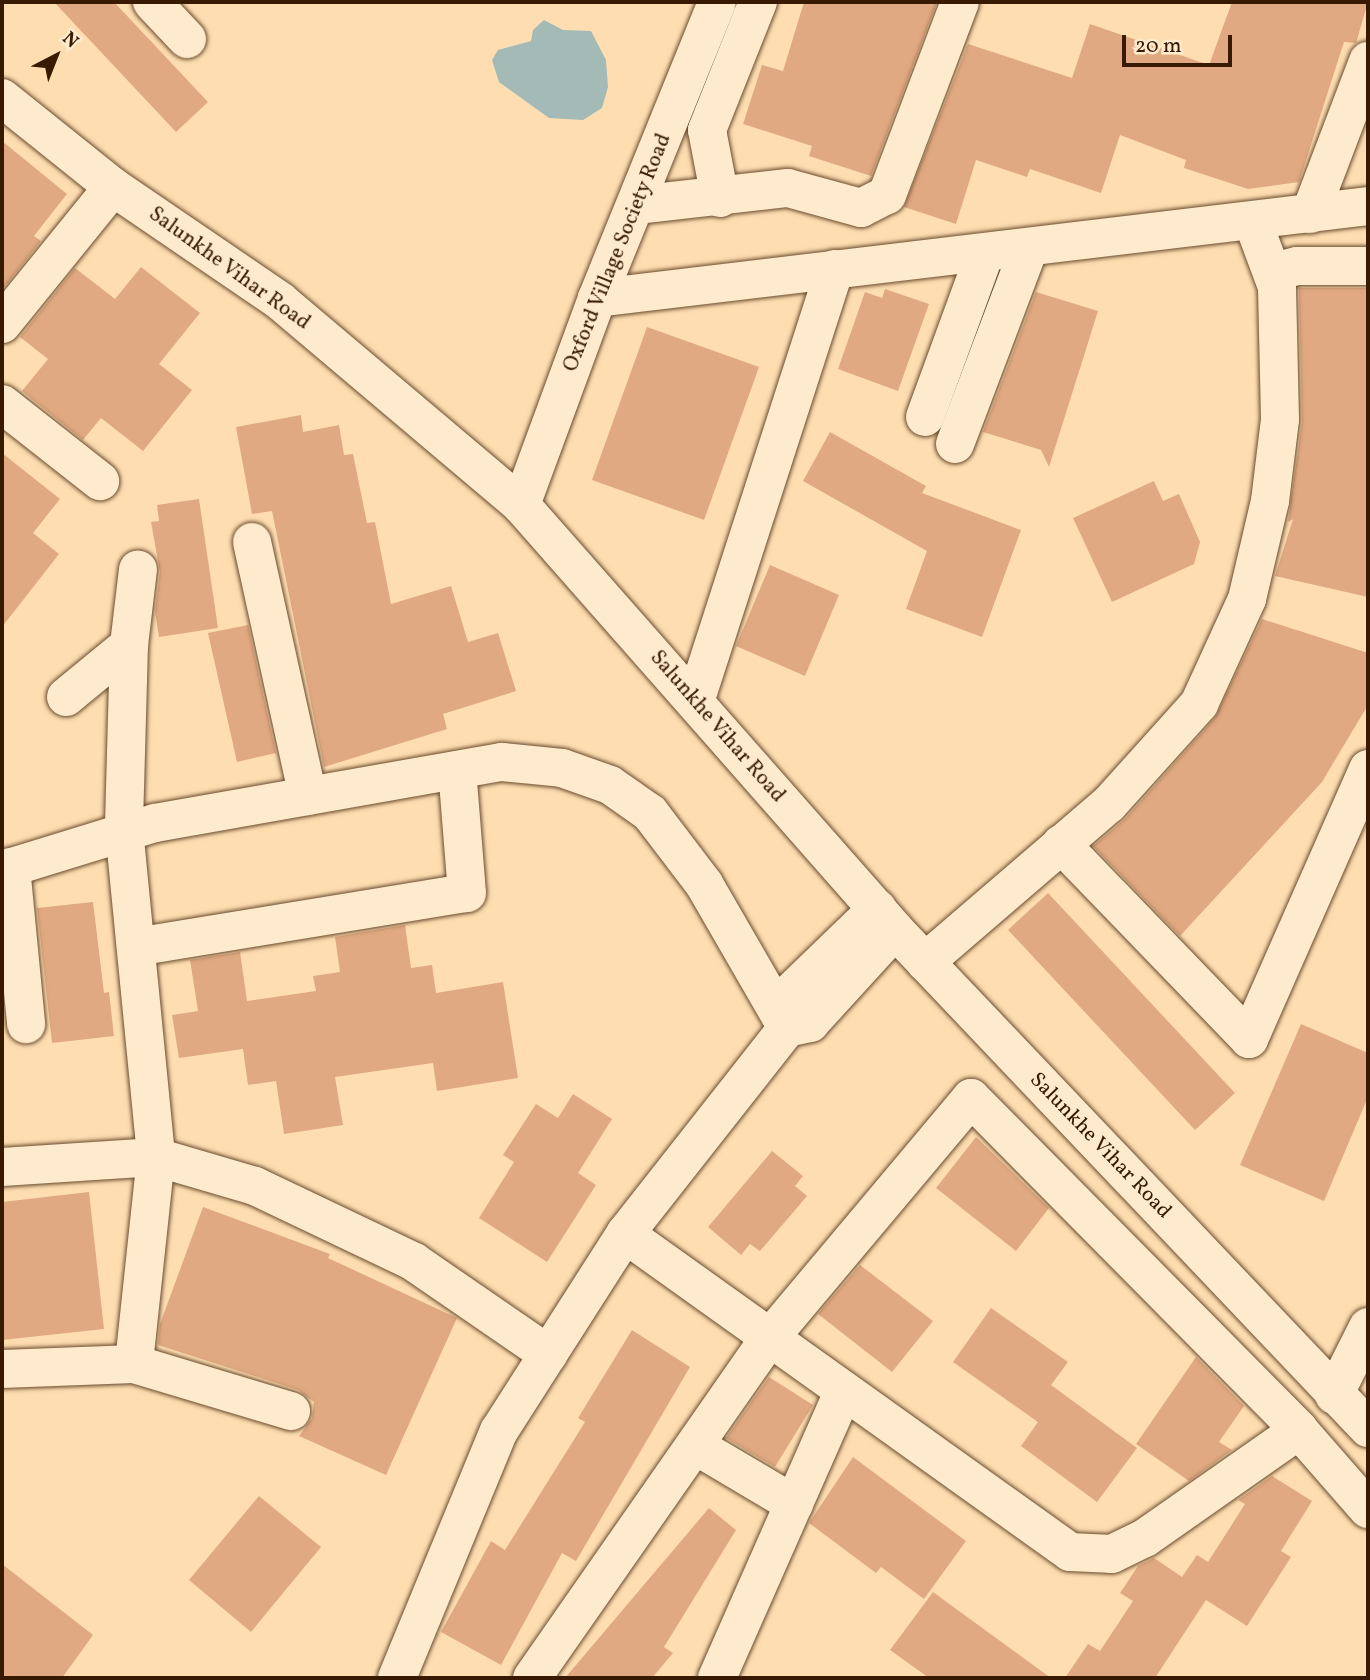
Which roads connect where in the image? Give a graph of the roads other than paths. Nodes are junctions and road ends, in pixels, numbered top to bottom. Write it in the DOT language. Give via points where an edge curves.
graph roads {
  1 [pos="152,2"];
  2 [pos="717,2"];
  3 [pos="758,2"];
  4 [pos="960,2"];
  5 [pos="187,39"];
  6 [pos="1368,61"];
  7 [pos="2,98"];
  8 [pos="113,187"];
  9 [pos="710,199"];
  10 [pos="636,205"];
  11 [pos="1368,206"];
  12 [pos="1310,214"];
  13 [pos="1253,222"];
  14 [pos="1029,248"];
  15 [pos="985,253"];
  16 [pos="1368,266"];
  17 [pos="835,269"];
  18 [pos="1273,272"];
  19 [pos="597,298"];
  20 [pos="2,324"];
  21 [pos="2,404"];
  22 [pos="925,417"];
  23 [pos="955,444"];
  24 [pos="100,481"];
  25 [pos="521,505"];
  26 [pos="252,542"];
  27 [pos="138,570"];
  28 [pos="129,645"];
  29 [pos="66,697"];
  30 [pos="695,702"];
  31 [pos="1368,769"];
  32 [pos="457,770"];
  33 [pos="308,796"];
  34 [pos="124,829"];
  35 [pos="1060,844"];
  36 [pos="6,868"];
  37 [pos="886,920"];
  38 [pos="136,947"];
  39 [pos="925,962"];
  40 [pos="26,1024"];
  41 [pos="786,1028"];
  42 [pos="156,1157"];
  43 [pos="2,1167"];
  44 [pos="625,1234"];
  45 [pos="1368,1327"];
  46 [pos="768,1340"];
  47 [pos="548,1354"];
  48 [pos="134,1364"];
  49 [pos="2,1369"];
  50 [pos="843,1392"];
  51 [pos="1334,1395"];
  52 [pos="290,1410"];
  53 [pos="1368,1428"];
  54 [pos="1299,1430"];
  55 [pos="696,1446"];
  56 [pos="794,1504"];
  57 [pos="1368,1508"];
  58 [pos="397,1678"];
  59 [pos="532,1678"];
  60 [pos="718,1678"];
  1 -- 5 [label="street"];
  2 -- 10 [label="street, Oxford Village Society Road"];
  3 -- 9 [label="street" via="707,130"];
  4 -- 9 [label="street" via="887,195 861,208 788,188"];
  6 -- 12 [label="street"];
  7 -- 8 [label="street, Salunkhe Vihar Road"];
  8 -- 20 [label="street"];
  8 -- 25 [label="street, Salunkhe Vihar Road" via="280,300"];
  9 -- 10 [label="street"];
  10 -- 19 [label="street, Oxford Village Society Road"];
  11 -- 12 [label="street"];
  12 -- 13 [label="street"];
  13 -- 14 [label="street"];
  13 -- 18 [label="street"];
  14 -- 15 [label="street"];
  14 -- 23 [label="street"];
  15 -- 17 [label="street"];
  15 -- 22 [label="street"];
  16 -- 18 [label="street" via="1297,266"];
  17 -- 19 [label="street"];
  17 -- 30 [label="street"];
  18 -- 35 [label="street" via="1280,420 1270,501 1247,599 1199,704 1109,804"];
  19 -- 25 [label="street, Oxford Village Society Road"];
  21 -- 24 [label="street"];
  25 -- 30 [label="street, Salunkhe Vihar Road"];
  26 -- 33 [label="street"];
  27 -- 28 [label="street"];
  28 -- 29 [label="street"];
  28 -- 34 [label="street"];
  30 -- 37 [label="street, Salunkhe Vihar Road"];
  31 -- 35 [label="street" via="1250,1040"];
  32 -- 33 [label="street"];
  32 -- 38 [label="street" via="467,893"];
  32 -- 41 [label="street" via="502,762 562,768 610,785 650,813 704,884"];
  33 -- 34 [label="street"];
  34 -- 36 [label="street"];
  34 -- 38 [label="street"];
  35 -- 39 [label="street"];
  36 -- 40 [label="street"];
  37 -- 39 [label="street, Salunkhe Vihar Road"];
  37 -- 41 [label="street" via="791,992"];
  38 -- 42 [label="street"];
  39 -- 51 [label="street, Salunkhe Vihar Road"];
  41 -- 44 [label="street"];
  42 -- 43 [label="street"];
  42 -- 47 [label="street" via="255,1186 414,1262"];
  42 -- 48 [label="street"];
  44 -- 46 [label="street"];
  44 -- 47 [label="street"];
  45 -- 51 [label="street"];
  46 -- 50 [label="street"];
  46 -- 54 [label="street" via="971,1098"];
  46 -- 55 [label="street"];
  47 -- 58 [label="street" via="499,1431"];
  48 -- 49 [label="street"];
  48 -- 52 [label="street"];
  50 -- 54 [label="street" via="1070,1552 1112,1553 1145,1538"];
  50 -- 56 [label="street"];
  51 -- 53 [label="street, Salunkhe Vihar Road"];
  54 -- 57 [label="street"];
  55 -- 56 [label="street"];
  55 -- 59 [label="street"];
  56 -- 60 [label="street"];
}
